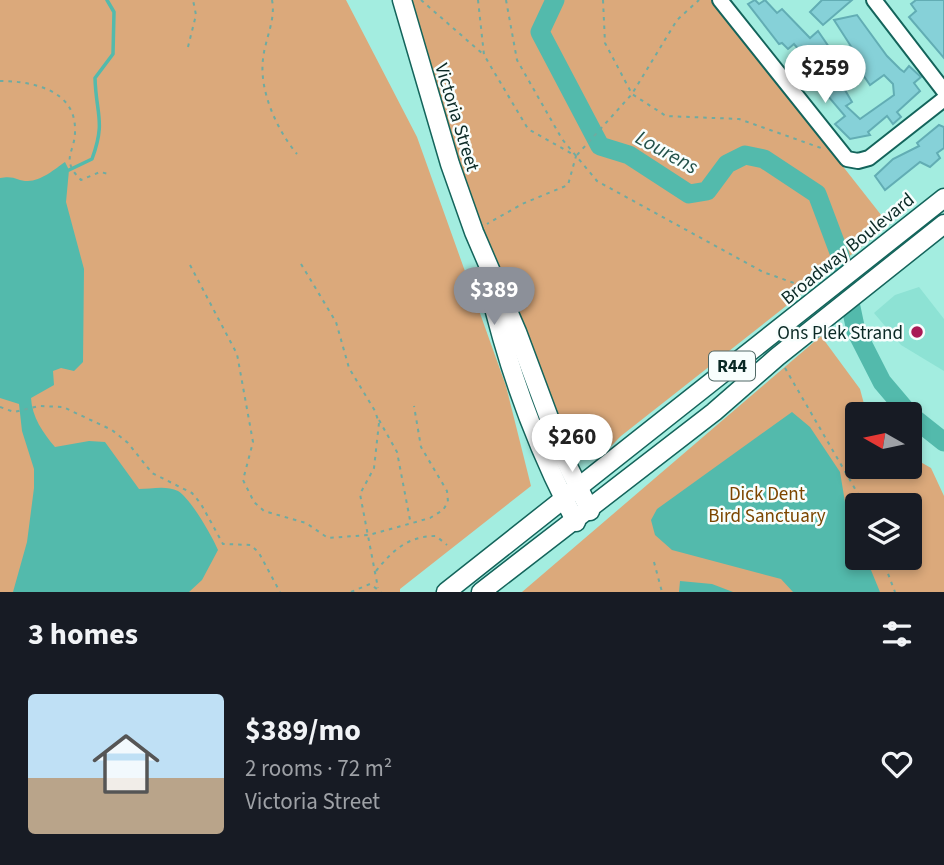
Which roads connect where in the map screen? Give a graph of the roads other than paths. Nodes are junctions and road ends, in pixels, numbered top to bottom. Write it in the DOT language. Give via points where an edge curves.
graph roads {
  1 [pos="402,0"];
  2 [pos="720,0"];
  3 [pos="874,0"];
  4 [pos="944,91"];
  5 [pos="944,99"];
  6 [pos="944,198"];
  7 [pos="944,223"];
  8 [pos="476,239"];
  9 [pos="578,487"];
  10 [pos="563,498"];
  11 [pos="583,516"];
  12 [pos="446,592"];
  13 [pos="481,592"];
  1 -- 8 [label="main road, Victoria Street"];
  2 -- 5 [label="street" via="839,152 852,161 869,158"];
  3 -- 4 [label="street"];
  6 -- 9 [label="main road, Broadway Boulevard / R44"];
  7 -- 11 [label="main road, R44"];
  8 -- 9 [label="main road, Victoria Street"];
  8 -- 10 [label="main road, Victoria Street" via="517,385"];
  9 -- 10 [label="main road, Broadway Boulevard / R44"];
  9 -- 11 [label="main road, Victoria Street"];
  10 -- 11 [label="main road, Victoria Street"];
  10 -- 12 [label="main road, Broadway Boulevard / R44"];
  11 -- 13 [label="main road, R44"];
}
